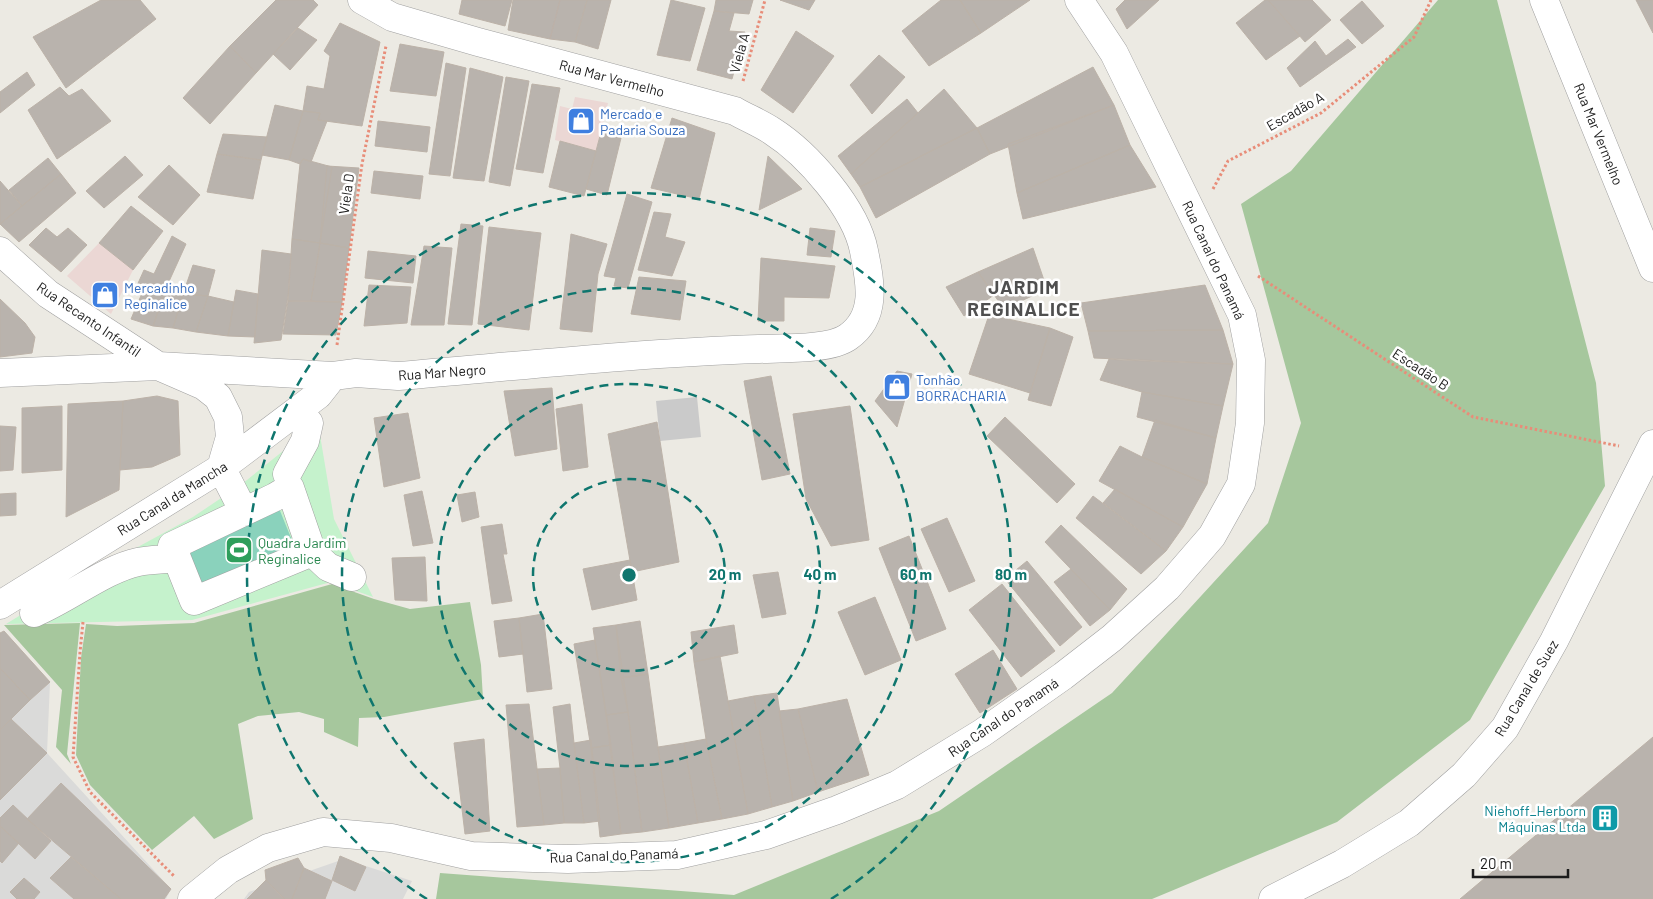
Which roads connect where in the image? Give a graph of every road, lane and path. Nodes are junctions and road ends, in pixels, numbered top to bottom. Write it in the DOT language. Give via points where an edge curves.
graph roads {
  1 [pos="362,0"];
  2 [pos="765,0"];
  3 [pos="1078,0"];
  4 [pos="1431,0"];
  5 [pos="1544,0"];
  6 [pos="392,17"];
  7 [pos="735,111"];
  8 [pos="1184,195"];
  9 [pos="0,251"];
  10 [pos="1653,268"];
  11 [pos="1256,274"];
  12 [pos="869,310"];
  13 [pos="158,366"];
  14 [pos="0,372"];
  15 [pos="333,376"];
  16 [pos="309,423"];
  17 [pos="1651,448"];
  18 [pos="270,449"];
  19 [pos="224,473"];
  20 [pos="289,481"];
  21 [pos="244,512"];
  22 [pos="144,531"];
  23 [pos="312,552"];
  24 [pos="177,558"];
  25 [pos="150,561"];
  26 [pos="352,577"];
  27 [pos="86,595"];
  28 [pos="16,611"];
  29 [pos="193,898"];
  30 [pos="1273,899"];
  1 -- 6 [label="street, Rua Mar Vermelho"];
  2 -- 7 [label="path, Viela A"];
  3 -- 8 [label="street, Rua Canal do Panamá" via="1114,53"];
  4 -- 8 [label="path, Escadão A" via="1414,37 1321,113 1228,161 1206,202"];
  5 -- 10 [label="street, Rua Mar Vermelho"];
  6 -- 7 [label="street, Rua Mar Vermelho"];
  6 -- 15 [label="path, Viela D" via="362,164"];
  7 -- 12 [label="street, Rua Mar Vermelho" via="772,131 797,151 841,201 862,239 870,279"];
  8 -- 29 [label="street, Rua Canal do Panamá" via="1242,314 1251,360 1250,423 1241,484 1212,536 1167,588 1112,638 990,728 897,785 766,836 677,854 568,859 471,856 391,838 323,832 268,848 228,870"];
  9 -- 13 [label="street, Rua Recanto Infantil" via="48,294"];
  11 -- 17 [label="path, Escadão B" via="1473,417"];
  12 -- 15 [label="street, Rua Mar Negro" via="860,326 847,338 825,345 687,351 398,376 356,373"];
  13 -- 14 [label="street, Rua Mar Negro"];
  13 -- 15 [label="street, Rua Mar Negro"];
  13 -- 19 [label="street, Rua Recanto Infantil" via="204,386 218,397 228,417 230,437"];
  15 -- 19 [label="street, Rua Canal da Mancha" via="318,395"];
  16 -- 20 [label="street"];
  17 -- 30 [label="street, Rua Canal de Suez" via="1554,641 1505,728 1464,775 1409,823 1342,864"];
  18 -- 20 [label="street"];
  19 -- 21 [label="street"];
  19 -- 28 [label="street, Rua Canal da Mancha"];
  20 -- 21 [label="street"];
  20 -- 23 [label="street"];
  21 -- 24 [label="street" via="172,546"];
  22 -- 25 [label="street"];
  23 -- 24 [label="street" via="194,601"];
  23 -- 26 [label="street" via="328,567"];
  24 -- 25 [label="street"];
  25 -- 27 [label="street" via="115,571"];
  27 -- 28 [label="street" via="54,605"];
  27 -- 29 [label="path" via="72,757 90,792"];
}
